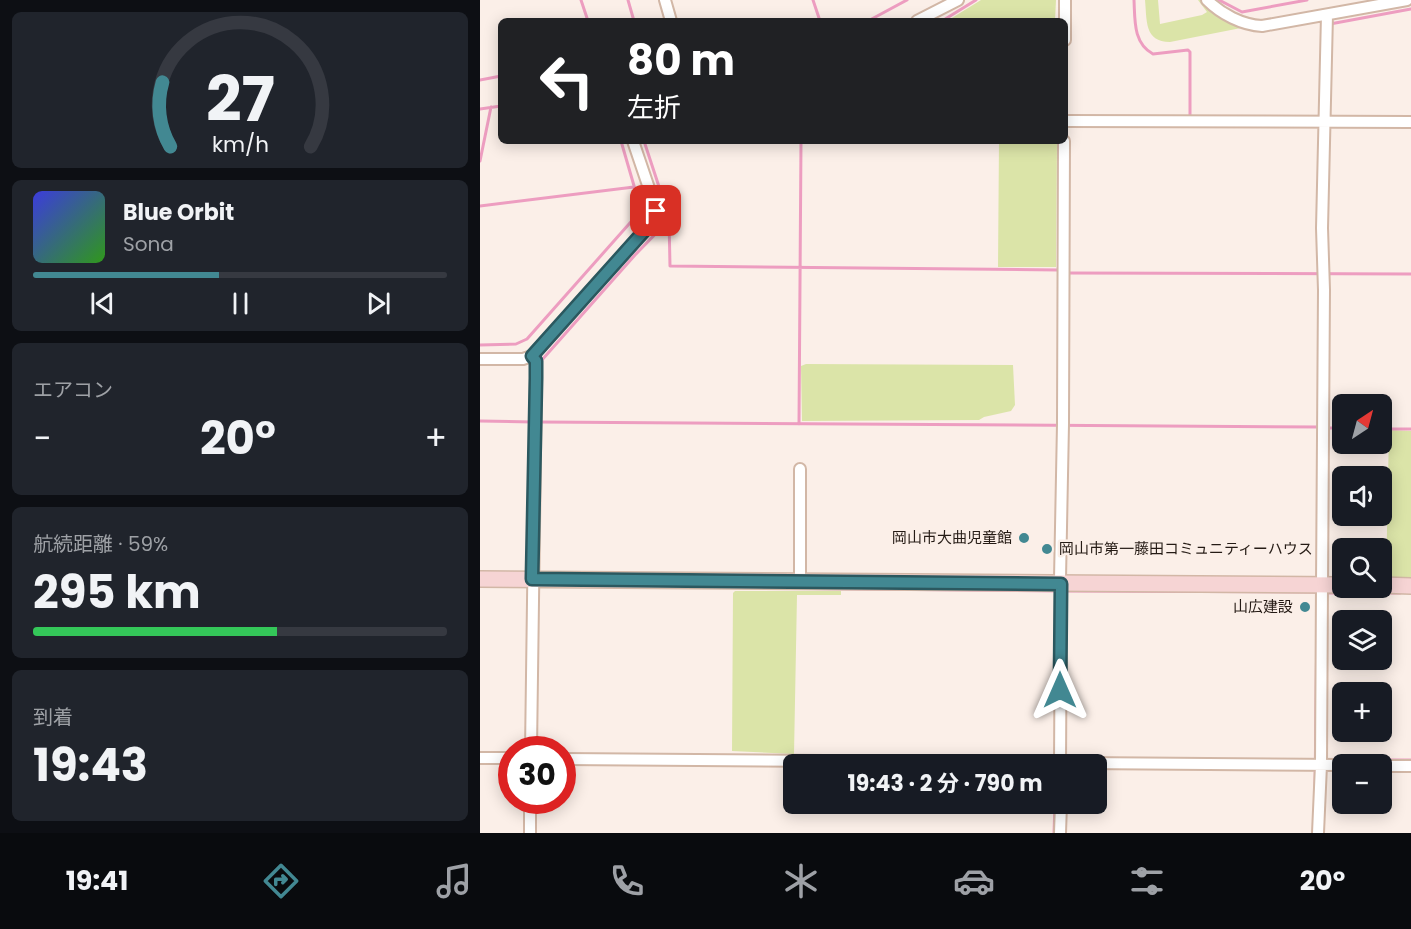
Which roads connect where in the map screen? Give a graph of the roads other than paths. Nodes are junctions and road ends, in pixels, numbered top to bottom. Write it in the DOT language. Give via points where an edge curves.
graph roads {
  1 [pos="665,0"];
  2 [pos="958,0"];
  3 [pos="1065,0"];
  4 [pos="1207,0"];
  5 [pos="1407,0"];
  6 [pos="670,18"];
  7 [pos="923,18"];
  8 [pos="1065,18"];
  9 [pos="1327,21"];
  10 [pos="1322,120"];
  11 [pos="1068,121"];
  12 [pos="1411,122"];
  13 [pos="634,144"];
  14 [pos="1064,144"];
  15 [pos="532,356"];
  16 [pos="480,359"];
  17 [pos="800,469"];
  18 [pos="480,579"];
  19 [pos="800,581"];
  20 [pos="532,584"];
  21 [pos="1392,585"];
  22 [pos="1411,586"];
  23 [pos="1332,588"];
  24 [pos="1061,589"];
  25 [pos="1322,590"];
  26 [pos="531,736"];
  27 [pos="1060,754"];
  28 [pos="480,758"];
  29 [pos="498,758"];
  30 [pos="576,759"];
  31 [pos="783,760"];
  32 [pos="1107,762"];
  33 [pos="1317,764"];
  34 [pos="1332,765"];
  35 [pos="1392,766"];
  36 [pos="1411,766"];
  37 [pos="530,814"];
  38 [pos="1060,814"];
  39 [pos="530,833"];
  40 [pos="1060,833"];
  41 [pos="1318,833"];
  1 -- 6 [label="street"];
  2 -- 7 [label="street"];
  3 -- 8 [label="street"];
  4 -- 9 [label="street" via="1220,11 1257,26"];
  5 -- 9 [label="street"];
  9 -- 10 [label="street"];
  10 -- 11 [label="street"];
  10 -- 12 [label="street"];
  10 -- 25 [label="street"];
  13 -- 15 [label="street" via="656,217"];
  14 -- 24 [label="street"];
  15 -- 16 [label="street"];
  15 -- 20 [label="street" via="536,361"];
  17 -- 19 [label="street"];
  18 -- 20 [label="street"];
  19 -- 20 [label="street"];
  19 -- 24 [label="street"];
  20 -- 26 [label="street"];
  21 -- 22 [label="street"];
  23 -- 25 [label="street"];
  24 -- 25 [label="street"];
  24 -- 27 [label="street"];
  25 -- 33 [label="street"];
  28 -- 29 [label="street"];
  30 -- 31 [label="street"];
  32 -- 33 [label="street"];
  33 -- 34 [label="street"];
  33 -- 41 [label="street"];
  35 -- 36 [label="street"];
  37 -- 39 [label="street"];
  38 -- 40 [label="street"];
}
